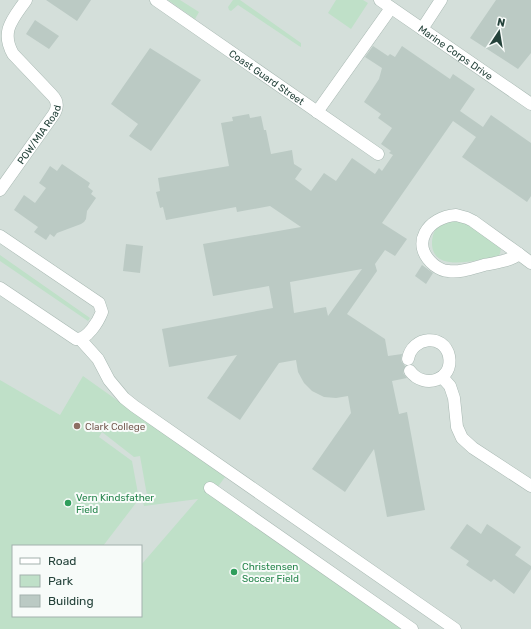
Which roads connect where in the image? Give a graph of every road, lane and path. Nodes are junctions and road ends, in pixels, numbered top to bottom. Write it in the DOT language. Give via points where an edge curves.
graph roads {
  1 [pos="26,0"];
  2 [pos="156,0"];
  3 [pos="380,0"];
  4 [pos="441,0"];
  5 [pos="391,8"];
  6 [pos="422,29"];
  7 [pos="531,104"];
  8 [pos="317,112"];
  9 [pos="378,154"];
  10 [pos="0,190"];
  11 [pos="0,236"];
  12 [pos="519,254"];
  13 [pos="531,263"];
  14 [pos="0,288"];
  15 [pos="80,339"];
  16 [pos="442,377"];
  17 [pos="531,486"];
  18 [pos="210,488"];
  19 [pos="412,629"];
  20 [pos="455,629"];
  1 -- 10 [label="street, POW/MIA Road" via="7,30 8,46 12,54 55,98 57,106 54,114"];
  2 -- 8 [label="street, Coast Guard Street"];
  3 -- 5 [label="street, Marine Corps Drive"];
  4 -- 6 [label="street"];
  5 -- 6 [label="street, Marine Corps Drive"];
  5 -- 8 [label="street"];
  6 -- 7 [label="street, Marine Corps Drive"];
  8 -- 9 [label="street, Coast Guard Street"];
  11 -- 15 [label="street" via="99,303 101,315 87,336"];
  12 -- 12 [label="street" via="473,221 456,216 445,217 435,222 426,230 423,239 423,249 427,257 438,268 450,272 516,257"];
  12 -- 13 [label="street"];
  14 -- 15 [label="street" via="72,337"];
  15 -- 20 [label="street" via="98,359 109,380 134,406"];
  16 -- 16 [label="street" via="434,381 417,378 409,365 411,350 417,344 425,340 438,342 448,352 448,370"];
  16 -- 17 [label="street" via="450,386 454,398 457,427 462,438"];
  18 -- 19 [label="street"];
}
